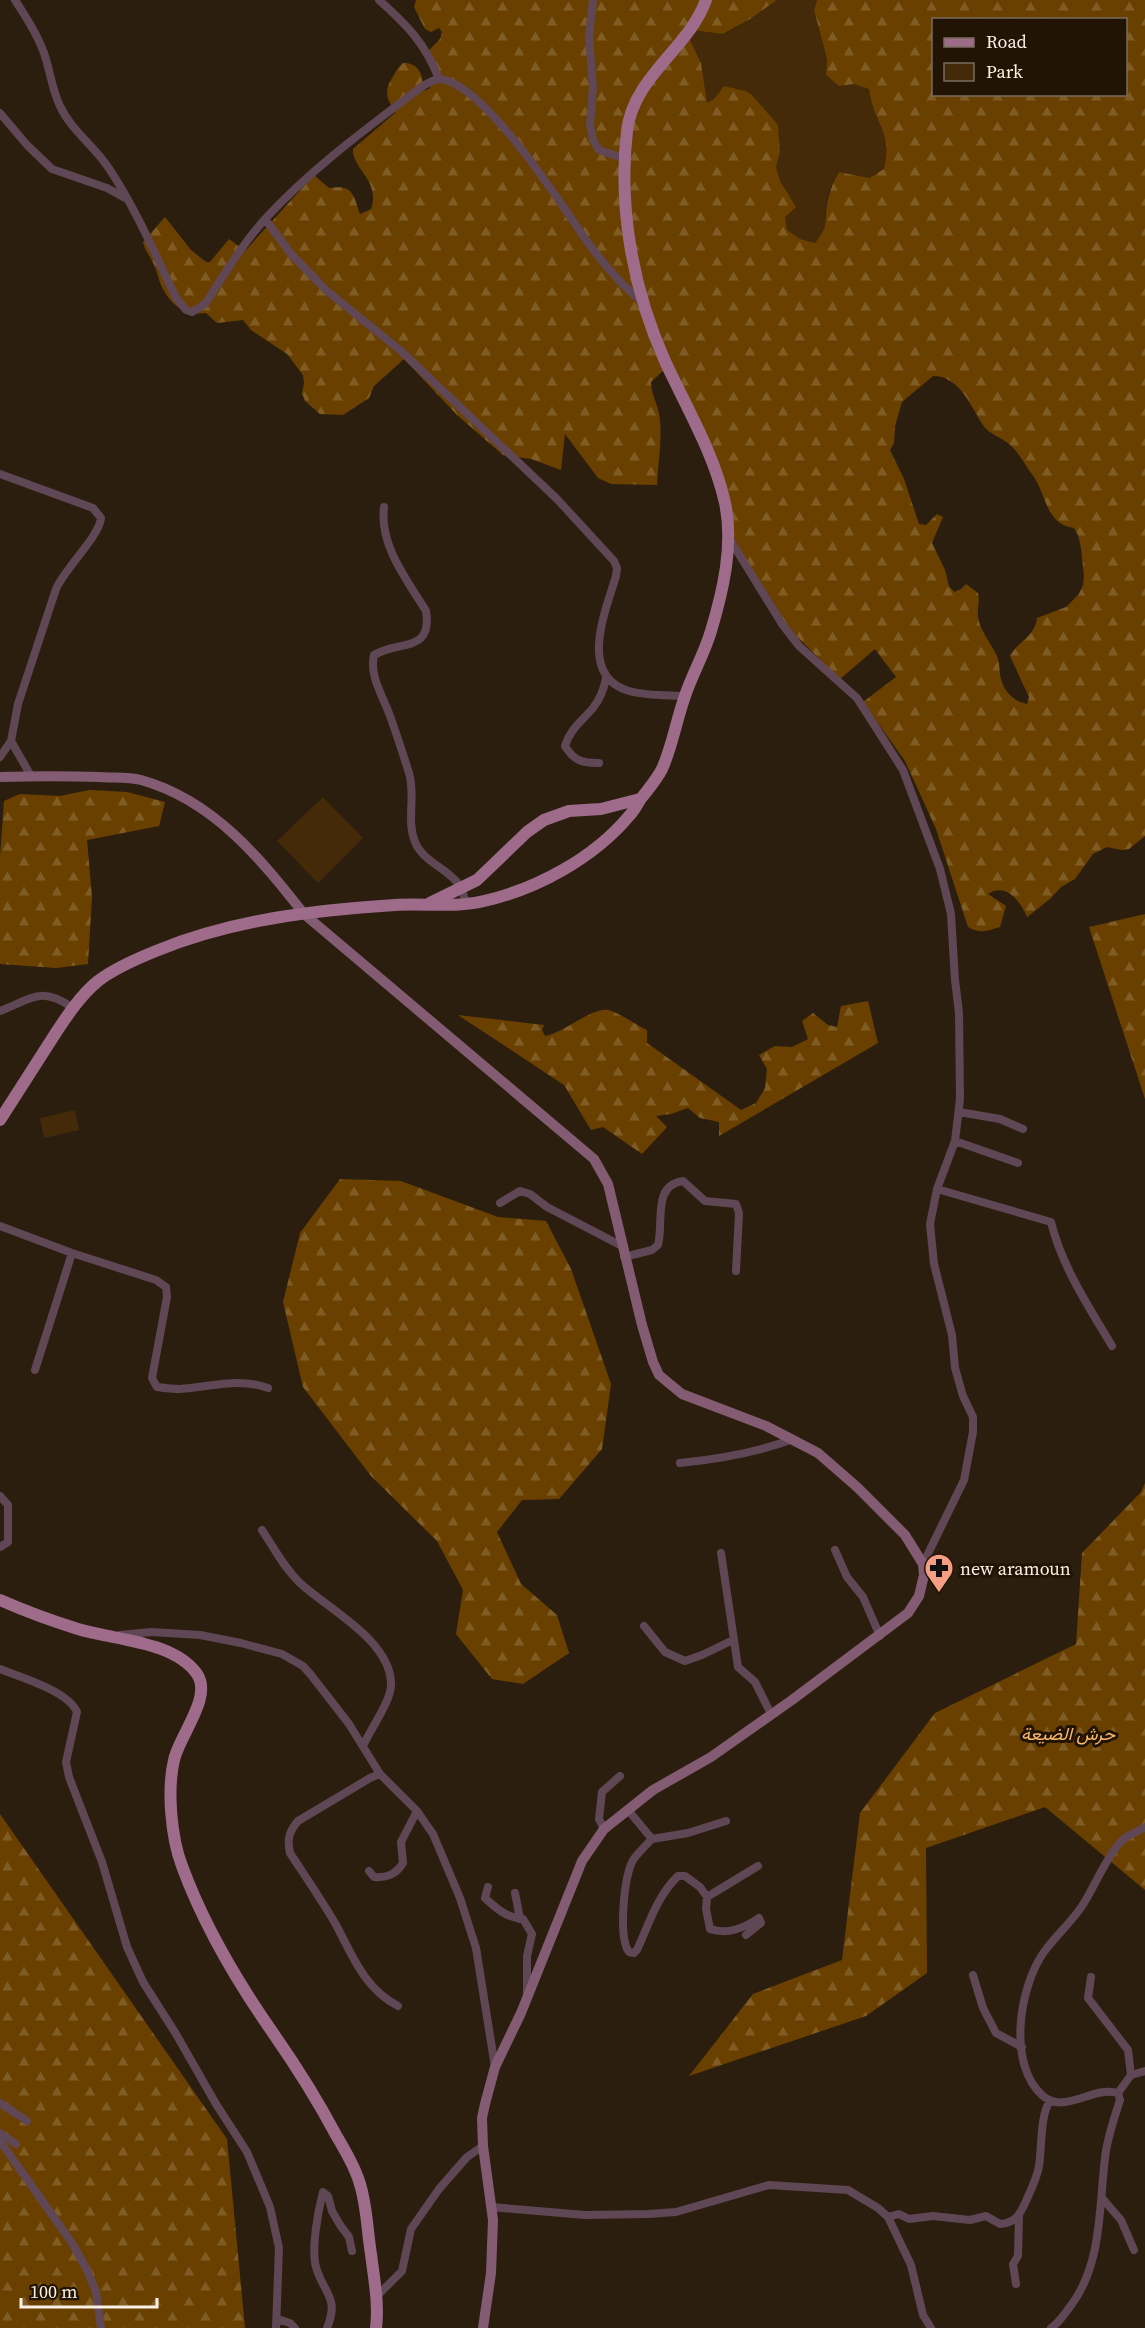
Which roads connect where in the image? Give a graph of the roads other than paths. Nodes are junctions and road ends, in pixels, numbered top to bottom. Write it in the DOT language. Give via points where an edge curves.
graph roads {
  1 [pos="15,0"];
  2 [pos="379,0"];
  3 [pos="593,0"];
  4 [pos="706,0"];
  5 [pos="439,79"];
  6 [pos="0,113"];
  7 [pos="626,159"];
  8 [pos="128,200"];
  9 [pos="265,219"];
  10 [pos="641,301"];
  11 [pos="0,474"];
  12 [pos="384,507"];
  13 [pos="729,536"];
  14 [pos="606,678"];
  15 [pos="685,696"];
  16 [pos="11,741"];
  17 [pos="0,757"];
  18 [pos="599,763"];
  19 [pos="31,776"];
  20 [pos="0,777"];
  21 [pos="640,799"];
  22 [pos="477,880"];
  23 [pos="461,888"];
  24 [pos="485,901"];
  25 [pos="430,903"];
  26 [pos="466,904"];
  27 [pos="304,914"];
  28 [pos="73,1008"];
  29 [pos="0,1011"];
  30 [pos="959,1112"];
  31 [pos="0,1120"];
  32 [pos="1023,1129"];
  33 [pos="955,1141"];
  34 [pos="1018,1163"];
  35 [pos="937,1189"];
  36 [pos="500,1203"];
  37 [pos="0,1226"];
  38 [pos="623,1252"];
  39 [pos="72,1253"];
  40 [pos="736,1271"];
  41 [pos="1112,1346"];
  42 [pos="35,1370"];
  43 [pos="268,1388"];
  44 [pos="793,1439"];
  45 [pos="680,1462"];
  46 [pos="0,1496"];
  47 [pos="262,1530"];
  48 [pos="0,1547"];
  49 [pos="835,1550"];
  50 [pos="721,1552"];
  51 [pos="923,1564"];
  52 [pos="0,1600"];
  53 [pos="644,1626"];
  54 [pos="113,1636"];
  55 [pos="880,1636"];
  56 [pos="733,1640"];
  57 [pos="0,1669"];
  58 [pos="771,1714"];
  59 [pos="363,1746"];
  60 [pos="380,1774"];
  61 [pos="620,1776"];
  62 [pos="628,1810"];
  63 [pos="417,1811"];
  64 [pos="726,1821"];
  65 [pos="1145,1827"];
  66 [pos="604,1829"];
  67 [pos="652,1839"];
  68 [pos="758,1866"];
  69 [pos="369,1871"];
  70 [pos="488,1887"];
  71 [pos="515,1893"];
  72 [pos="707,1897"];
  73 [pos="520,1919"];
  74 [pos="746,1935"];
  75 [pos="973,1976"];
  76 [pos="1091,1977"];
  77 [pos="527,1998"];
  78 [pos="398,2006"];
  79 [pos="1022,2047"];
  80 [pos="495,2067"];
  81 [pos="1145,2071"];
  82 [pos="1131,2075"];
  83 [pos="1118,2093"];
  84 [pos="1050,2101"];
  85 [pos="0,2103"];
  86 [pos="27,2121"];
  87 [pos="0,2133"];
  88 [pos="0,2141"];
  89 [pos="16,2144"];
  90 [pos="483,2146"];
  91 [pos="1102,2198"];
  92 [pos="491,2207"];
  93 [pos="1019,2215"];
  94 [pos="888,2217"];
  95 [pos="1134,2250"];
  96 [pos="352,2251"];
  97 [pos="1016,2284"];
  98 [pos="376,2296"];
  99 [pos="277,2319"];
  100 [pos="101,2328"];
  101 [pos="276,2328"];
  102 [pos="295,2328"];
  103 [pos="327,2328"];
  104 [pos="376,2328"];
  105 [pos="483,2328"];
  106 [pos="931,2328"];
  107 [pos="1051,2328"];
  1 -- 8 [label="street" via="43,50 58,104 95,148"];
  2 -- 5 [label="street" via="419,40"];
  3 -- 7 [label="street" via="589,37 592,140 599,150"];
  4 -- 7 [label="main road" via="692,25 636,98 628,123"];
  5 -- 9 [label="street" via="420,88 334,154"];
  5 -- 10 [label="street" via="473,97 501,124 595,250"];
  6 -- 8 [label="street" via="52,169 107,188"];
  7 -- 10 [label="main road" via="628,223"];
  8 -- 9 [label="street" via="176,298 192,312 205,304"];
  9 -- 14 [label="street" via="291,254 327,291 401,351 529,471 614,561 616,576 598,656"];
  10 -- 13 [label="main road" via="713,466 725,505"];
  11 -- 16 [label="street" via="93,508 101,518 97,530 56,589 18,704"];
  12 -- 23 [label="street" via="382,523 386,538 426,611 428,623 420,640 374,655 374,676 410,776 415,842 425,857 449,873"];
  13 -- 15 [label="main road" via="726,570 711,632"];
  13 -- 30 [label="street" via="799,646 857,698 911,789 940,868 951,914 960,1032"];
  14 -- 15 [label="street" via="625,690"];
  14 -- 18 [label="street" via="601,695 574,727 565,746 571,757"];
  15 -- 21 [label="main road" via="663,767"];
  16 -- 17 [label="street"];
  16 -- 19 [label="street"];
  19 -- 20 [label="street"];
  19 -- 27 [label="street" via="132,779 180,795 220,821 273,874"];
  21 -- 22 [label="main road" via="601,809 569,811 544,820"];
  21 -- 24 [label="main road" via="610,837 593,850 542,880"];
  22 -- 23 [label="main road"];
  22 -- 24 [label="main road"];
  23 -- 25 [label="main road"];
  23 -- 26 [label="street"];
  24 -- 26 [label="main road"];
  25 -- 26 [label="main road"];
  25 -- 27 [label="main road"];
  27 -- 28 [label="main road" via="195,936 154,952 99,980"];
  27 -- 38 [label="street" via="594,1159 608,1185"];
  28 -- 29 [label="street" via="49,994"];
  28 -- 31 [label="main road"];
  30 -- 32 [label="street" via="1000,1119"];
  30 -- 33 [label="street"];
  33 -- 34 [label="street"];
  33 -- 35 [label="street"];
  35 -- 41 [label="street" via="1051,1222 1076,1287"];
  35 -- 51 [label="street" via="930,1224 934,1264 952,1335 959,1384 973,1417 973,1432 964,1480"];
  36 -- 38 [label="street" via="519,1191 530,1194"];
  37 -- 39 [label="street"];
  38 -- 40 [label="street" via="652,1250 658,1245 664,1193 670,1185 683,1181 705,1201 736,1204"];
  38 -- 44 [label="street" via="659,1375 682,1394"];
  39 -- 42 [label="street"];
  39 -- 43 [label="street" via="156,1280 166,1287 152,1378 157,1387 180,1389 233,1382"];
  44 -- 45 [label="street" via="726,1458"];
  44 -- 51 [label="street" via="818,1453 857,1487 905,1535"];
  46 -- 48 [label="street" via="8,1505 8,1542"];
  47 -- 59 [label="street" via="301,1584 357,1628 386,1662 391,1682 389,1698"];
  49 -- 55 [label="street" via="847,1577 863,1597"];
  50 -- 56 [label="street"];
  51 -- 55 [label="street" via="919,1596 908,1613"];
  52 -- 54 [label="main road" via="80,1630"];
  53 -- 56 [label="street" via="665,1652 685,1661"];
  54 -- 59 [label="street" via="151,1632 200,1635 282,1654 311,1675"];
  54 -- 98 [label="main road" via="176,1656 190,1666 201,1682 203,1691 174,1760 171,1798 178,1856 202,1918 236,1977 318,2100 354,2167 363,2197"];
  55 -- 58 [label="street"];
  56 -- 58 [label="street" via="738,1667 755,1682"];
  57 -- 99 [label="street" via="64,1698 76,1712 66,1762 69,1777 102,1862 127,1947 143,1982 247,2152 270,2207 279,2248"];
  58 -- 62 [label="street"];
  59 -- 60 [label="street"];
  60 -- 63 [label="street"];
  60 -- 78 [label="street" via="298,1821 291,1830 289,1846 370,1986"];
  61 -- 66 [label="street" via="602,1792 599,1819"];
  62 -- 66 [label="street"];
  62 -- 67 [label="street"];
  63 -- 69 [label="street" via="401,1842 403,1863 397,1872 383,1878 374,1877"];
  63 -- 80 [label="street" via="433,1834 468,1921"];
  64 -- 67 [label="street"];
  65 -- 79 [label="street" via="1123,1839 1084,1902 1043,1953 1026,1988"];
  66 -- 77 [label="street" via="582,1861"];
  67 -- 72 [label="street" via="634,1860 625,1882 624,1940 629,1952 637,1950 656,1904 678,1876 685,1876"];
  68 -- 72 [label="street"];
  70 -- 73 [label="street" via="485,1898 513,1919"];
  71 -- 73 [label="street"];
  72 -- 74 [label="street" via="711,1929 721,1933 736,1930 759,1918 761,1923"];
  73 -- 77 [label="street" via="532,1935 527,1956"];
  75 -- 79 [label="street" via="996,2033"];
  76 -- 82 [label="street" via="1088,1998 1128,2050"];
  77 -- 80 [label="street"];
  79 -- 84 [label="street" via="1027,2072"];
  80 -- 90 [label="street" via="482,2118"];
  81 -- 82 [label="street"];
  82 -- 83 [label="street"];
  83 -- 84 [label="street" via="1100,2092 1066,2102"];
  83 -- 91 [label="street" via="1120,2100 1105,2156"];
  84 -- 93 [label="street" via="1043,2118 1036,2179"];
  85 -- 86 [label="street"];
  87 -- 89 [label="street"];
  88 -- 100 [label="street" via="87,2270 96,2292"];
  90 -- 92 [label="street"];
  90 -- 98 [label="street" via="467,2157 439,2189 411,2229 402,2271"];
  91 -- 95 [label="street" via="1121,2220"];
  91 -- 107 [label="street" via="1086,2282"];
  92 -- 94 [label="street" via="585,2215 656,2214 676,2212 769,2185 848,2190"];
  92 -- 105 [label="street" via="491,2273"];
  93 -- 94 [label="street" via="1013,2222 1000,2224 986,2216 970,2220 933,2216 909,2219 899,2214"];
  93 -- 97 [label="street" via="1018,2256 1013,2264"];
  94 -- 106 [label="street" via="911,2265"];
  96 -- 103 [label="street" via="349,2237 323,2192 315,2266 333,2302"];
  98 -- 104 [label="main road"];
  99 -- 101 [label="street"];
  99 -- 102 [label="street"];
}
